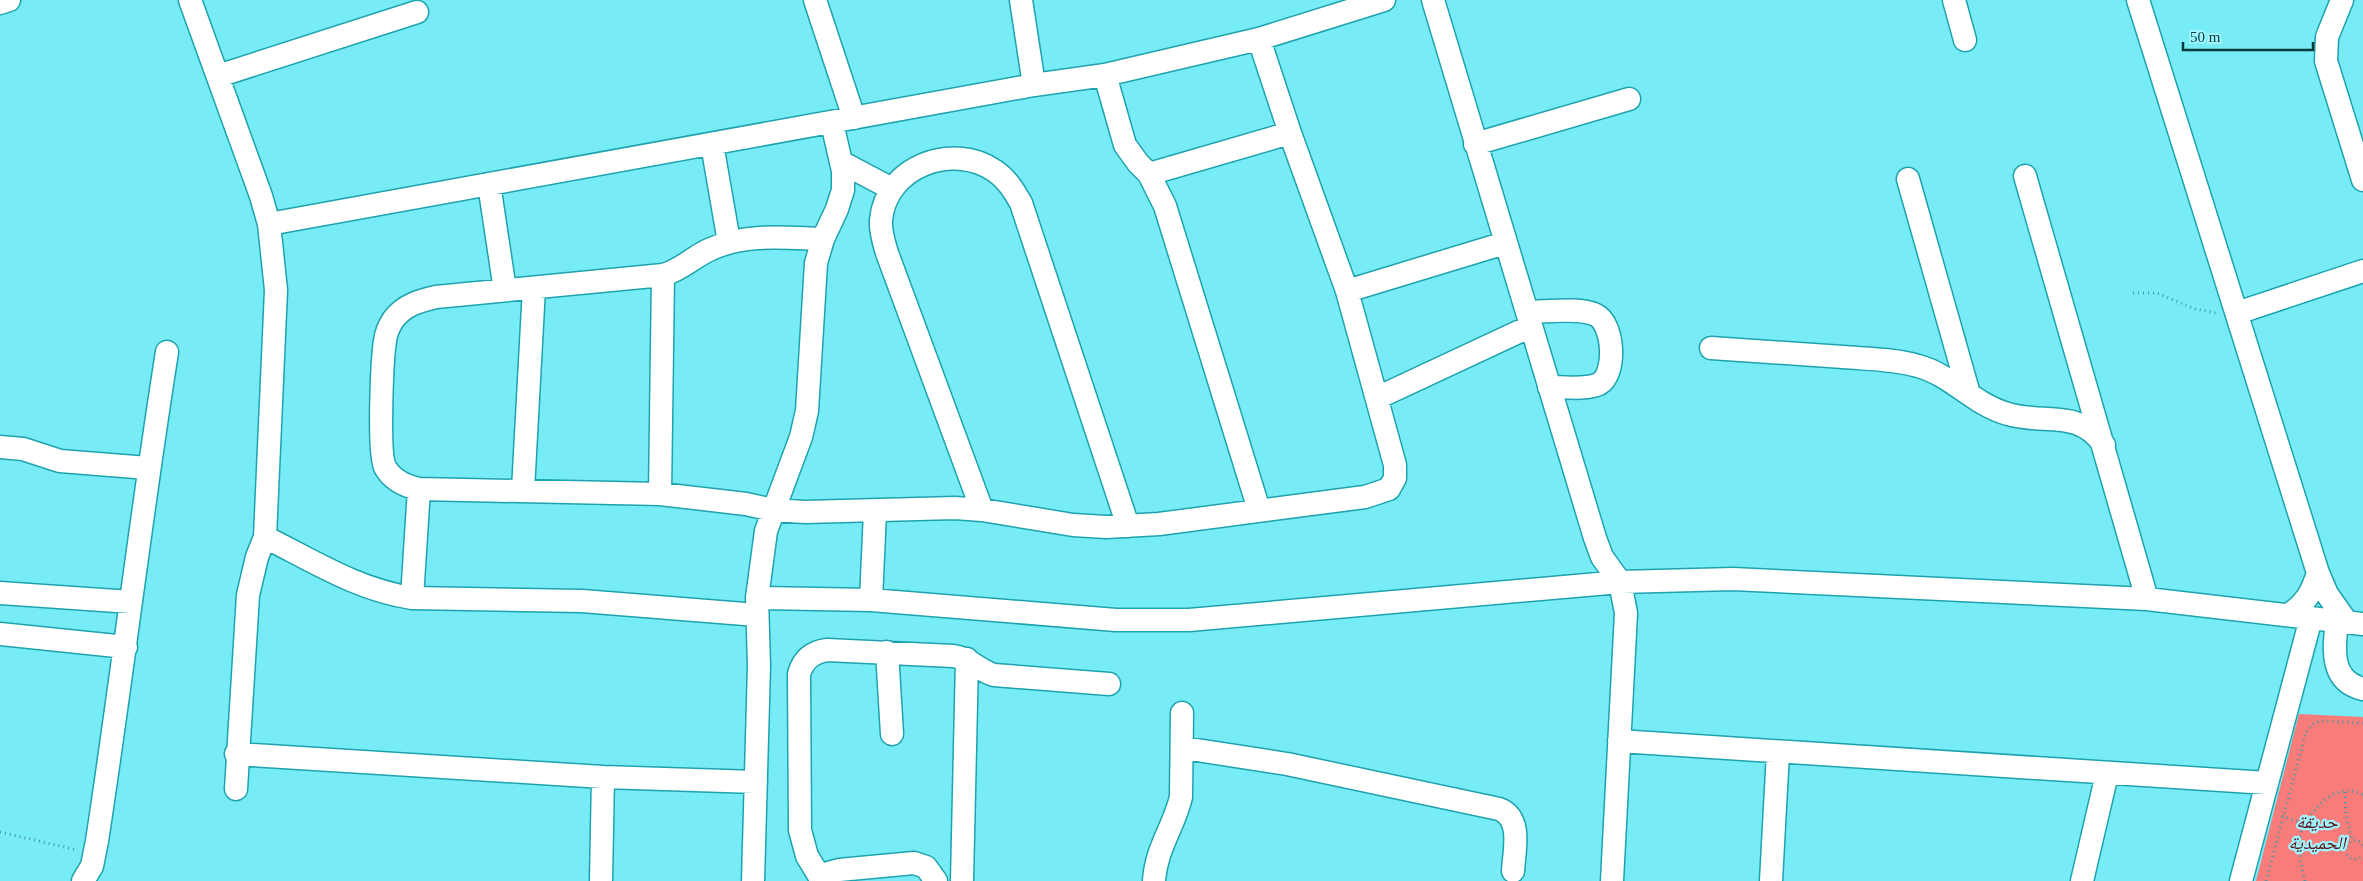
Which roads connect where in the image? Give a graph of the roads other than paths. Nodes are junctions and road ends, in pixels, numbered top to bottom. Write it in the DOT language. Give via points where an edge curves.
graph roads {
  1 [pos="9,0"];
  2 [pos="190,0"];
  3 [pos="815,0"];
  4 [pos="1021,0"];
  5 [pos="1384,0"];
  6 [pos="1432,0"];
  7 [pos="1954,0"];
  8 [pos="2138,0"];
  9 [pos="2342,0"];
  10 [pos="0,4"];
  11 [pos="417,12"];
  12 [pos="1258,39"];
  13 [pos="1965,40"];
  14 [pos="1105,75"];
  15 [pos="218,76"];
  16 [pos="1034,86"];
  17 [pos="1628,99"];
  18 [pos="843,121"];
  19 [pos="1290,133"];
  20 [pos="712,144"];
  21 [pos="1475,144"];
  22 [pos="841,162"];
  23 [pos="1149,174"];
  24 [pos="2025,176"];
  25 [pos="1908,179"];
  26 [pos="2363,180"];
  27 [pos="489,184"];
  28 [pos="892,189"];
  29 [pos="269,224"];
  30 [pos="822,239"];
  31 [pos="729,242"];
  32 [pos="1505,243"];
  33 [pos="2363,271"];
  34 [pos="663,275"];
  35 [pos="534,288"];
  36 [pos="505,290"];
  37 [pos="1347,291"];
  38 [pos="2237,313"];
  39 [pos="1529,319"];
  40 [pos="1710,348"];
  41 [pos="167,352"];
  42 [pos="1549,387"];
  43 [pos="1969,394"];
  44 [pos="1377,398"];
  45 [pos="2104,446"];
  46 [pos="0,447"];
  47 [pos="148,468"];
  48 [pos="419,489"];
  49 [pos="523,490"];
  50 [pos="660,494"];
  51 [pos="773,510"];
  52 [pos="982,510"];
  53 [pos="1259,510"];
  54 [pos="875,512"];
  55 [pos="1128,526"];
  56 [pos="265,537"];
  57 [pos="2318,573"];
  58 [pos="1620,582"];
  59 [pos="0,593"];
  60 [pos="412,598"];
  61 [pos="2147,599"];
  62 [pos="871,600"];
  63 [pos="131,602"];
  64 [pos="757,606"];
  65 [pos="2288,615"];
  66 [pos="2310,618"];
  67 [pos="2349,622"];
  68 [pos="0,634"];
  69 [pos="126,647"];
  70 [pos="887,652"];
  71 [pos="966,659"];
  72 [pos="1109,684"];
  73 [pos="2363,689"];
  74 [pos="1182,712"];
  75 [pos="892,734"];
  76 [pos="1619,742"];
  77 [pos="1184,748"];
  78 [pos="1778,752"];
  79 [pos="236,754"];
  80 [pos="2107,774"];
  81 [pos="604,777"];
  82 [pos="756,782"];
  83 [pos="2267,783"];
  84 [pos="236,789"];
  85 [pos="1513,871"];
  86 [pos="821,880"];
  87 [pos="83,881"];
  88 [pos="600,881"];
  89 [pos="753,881"];
  90 [pos="936,881"];
  91 [pos="962,881"];
  92 [pos="1154,881"];
  93 [pos="1612,881"];
  94 [pos="1771,881"];
  95 [pos="2082,881"];
  96 [pos="2241,881"];
  1 -- 10 [label="street"];
  2 -- 15 [label="street"];
  3 -- 18 [label="street"];
  4 -- 16 [label="street"];
  5 -- 12 [label="street"];
  6 -- 21 [label="street"];
  7 -- 13 [label="street"];
  8 -- 38 [label="street"];
  9 -- 26 [label="street" via="2327,37 2326,61"];
  11 -- 15 [label="street"];
  12 -- 14 [label="street"];
  12 -- 19 [label="street"];
  14 -- 16 [label="street"];
  14 -- 23 [label="street" via="1121,135 1131,154"];
  15 -- 29 [label="street"];
  16 -- 18 [label="street"];
  17 -- 21 [label="street"];
  18 -- 20 [label="street"];
  18 -- 22 [label="street"];
  19 -- 23 [label="street"];
  19 -- 37 [label="street"];
  20 -- 27 [label="street"];
  20 -- 31 [label="street"];
  21 -- 32 [label="street"];
  22 -- 28 [label="street"];
  22 -- 30 [label="street" via="841,199"];
  23 -- 53 [label="street" via="1165,206"];
  24 -- 45 [label="street"];
  25 -- 43 [label="street"];
  27 -- 29 [label="street"];
  27 -- 36 [label="street"];
  28 -- 52 [label="street" via="881,216 884,243"];
  28 -- 55 [label="street" via="908,173 924,164 943,158 957,158 984,164 996,171 1014,191 1021,203"];
  29 -- 56 [label="street" via="276,290"];
  30 -- 31 [label="street" via="770,237"];
  30 -- 51 [label="street" via="814,276 807,411 801,437"];
  31 -- 34 [label="street" via="709,249 684,267"];
  32 -- 37 [label="street"];
  32 -- 39 [label="street"];
  33 -- 38 [label="street"];
  34 -- 35 [label="street"];
  34 -- 50 [label="street"];
  35 -- 36 [label="street"];
  35 -- 49 [label="street"];
  36 -- 48 [label="street" via="416,302 399,313 387,330 382,459 396,479"];
  37 -- 44 [label="street"];
  38 -- 57 [label="street"];
  39 -- 42 [label="street"];
  39 -- 42 [label="street" via="1588,313 1603,320 1608,329 1610,368 1606,379 1590,386"];
  39 -- 44 [label="street"];
  40 -- 43 [label="street" via="1904,363 1945,376"];
  41 -- 47 [label="street"];
  42 -- 58 [label="street" via="1598,548"];
  43 -- 45 [label="street" via="1992,409 2012,416 2078,422 2093,432"];
  44 -- 53 [label="street" via="1395,465 1395,478 1389,489 1366,497"];
  45 -- 61 [label="street"];
  46 -- 47 [label="street" via="22,449 68,462"];
  47 -- 63 [label="street"];
  48 -- 49 [label="street"];
  48 -- 60 [label="street"];
  49 -- 50 [label="street"];
  50 -- 51 [label="street"];
  51 -- 54 [label="street"];
  51 -- 64 [label="street" via="766,531"];
  52 -- 54 [label="street" via="930,508"];
  52 -- 55 [label="street" via="1073,525"];
  53 -- 55 [label="street"];
  54 -- 62 [label="street"];
  56 -- 60 [label="street" via="356,583 389,595"];
  56 -- 79 [label="street" via="248,595"];
  57 -- 65 [label="street" via="2305,602"];
  57 -- 67 [label="street" via="2327,594"];
  58 -- 61 [label="street" via="1733,579"];
  58 -- 62 [label="street" via="1189,620 1116,620"];
  58 -- 76 [label="street" via="1626,613"];
  59 -- 63 [label="street"];
  60 -- 64 [label="street"];
  61 -- 65 [label="street"];
  62 -- 64 [label="street"];
  63 -- 69 [label="street"];
  64 -- 82 [label="street"];
  65 -- 66 [label="street"];
  66 -- 67 [label="street"];
  66 -- 83 [label="street"];
  67 -- 73 [label="street" via="2334,650 2338,670 2351,684"];
  68 -- 69 [label="street"];
  69 -- 87 [label="street" via="95,854"];
  70 -- 71 [label="street"];
  70 -- 75 [label="street"];
  70 -- 86 [label="street" via="820,651 804,662 799,674 800,830 807,856"];
  71 -- 72 [label="street" via="994,675"];
  71 -- 91 [label="street"];
  74 -- 77 [label="street"];
  76 -- 78 [label="street"];
  76 -- 93 [label="street"];
  77 -- 85 [label="street" via="1287,764 1499,809 1509,814 1514,824"];
  77 -- 92 [label="street" via="1182,797 1162,842"];
  78 -- 80 [label="street"];
  78 -- 94 [label="street"];
  79 -- 81 [label="street"];
  79 -- 84 [label="street"];
  80 -- 83 [label="street"];
  80 -- 95 [label="street"];
  81 -- 82 [label="street"];
  81 -- 88 [label="street"];
  82 -- 89 [label="street"];
  83 -- 96 [label="street"];
  86 -- 90 [label="street" via="828,873 839,870 908,863 926,867"];
}
